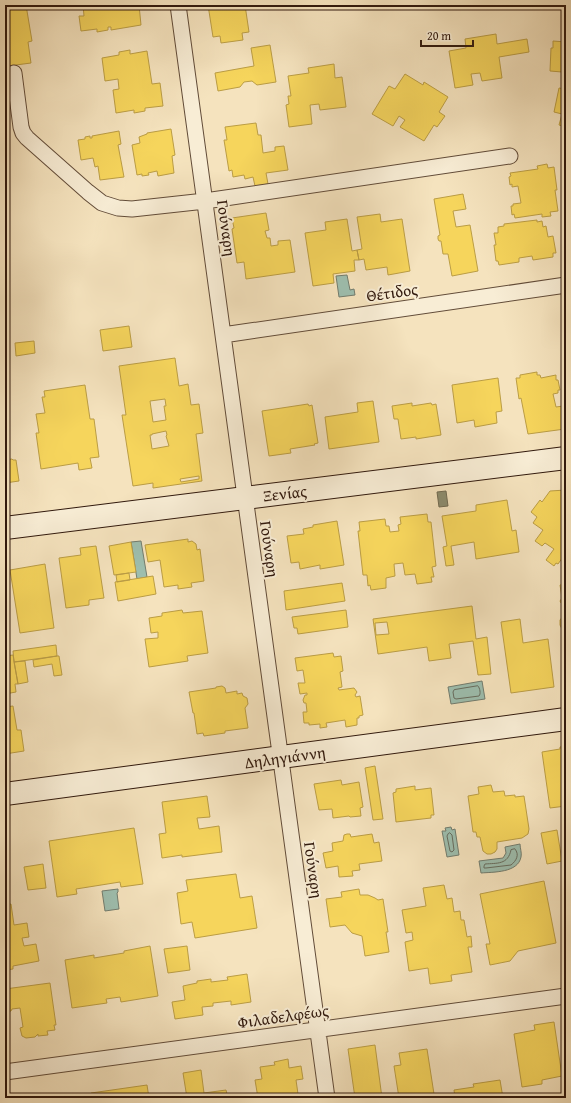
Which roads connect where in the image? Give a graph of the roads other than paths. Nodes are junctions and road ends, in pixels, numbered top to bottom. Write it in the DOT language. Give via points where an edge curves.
graph roads {
  1 [pos="178,5"];
  2 [pos="14,73"];
  3 [pos="510,156"];
  4 [pos="205,201"];
  5 [pos="566,285"];
  6 [pos="223,335"];
  7 [pos="566,458"];
  8 [pos="245,498"];
  9 [pos="5,528"];
  10 [pos="566,719"];
  11 [pos="281,757"];
  12 [pos="5,794"];
  13 [pos="566,996"];
  14 [pos="318,1029"];
  15 [pos="5,1072"];
  16 [pos="327,1098"];
  1 -- 4 [label="street, Γούναρη"];
  2 -- 4 [label="street" via="23,133 102,203 132,209"];
  3 -- 4 [label="street"];
  4 -- 6 [label="street, Γούναρη"];
  5 -- 6 [label="street, Θέτιδος"];
  6 -- 8 [label="street, Γούναρη"];
  7 -- 8 [label="street, Ξενίας"];
  8 -- 9 [label="street, Ξενίας"];
  8 -- 11 [label="street, Γούναρη"];
  10 -- 11 [label="street, Δηληγιάννη"];
  11 -- 12 [label="street, Δηληγιάννη"];
  11 -- 14 [label="street, Γούναρη"];
  13 -- 14 [label="street, Φιλαδελφέως"];
  14 -- 15 [label="street, Φιλαδελφέως"];
  14 -- 16 [label="street, Γούναρη"];
}
